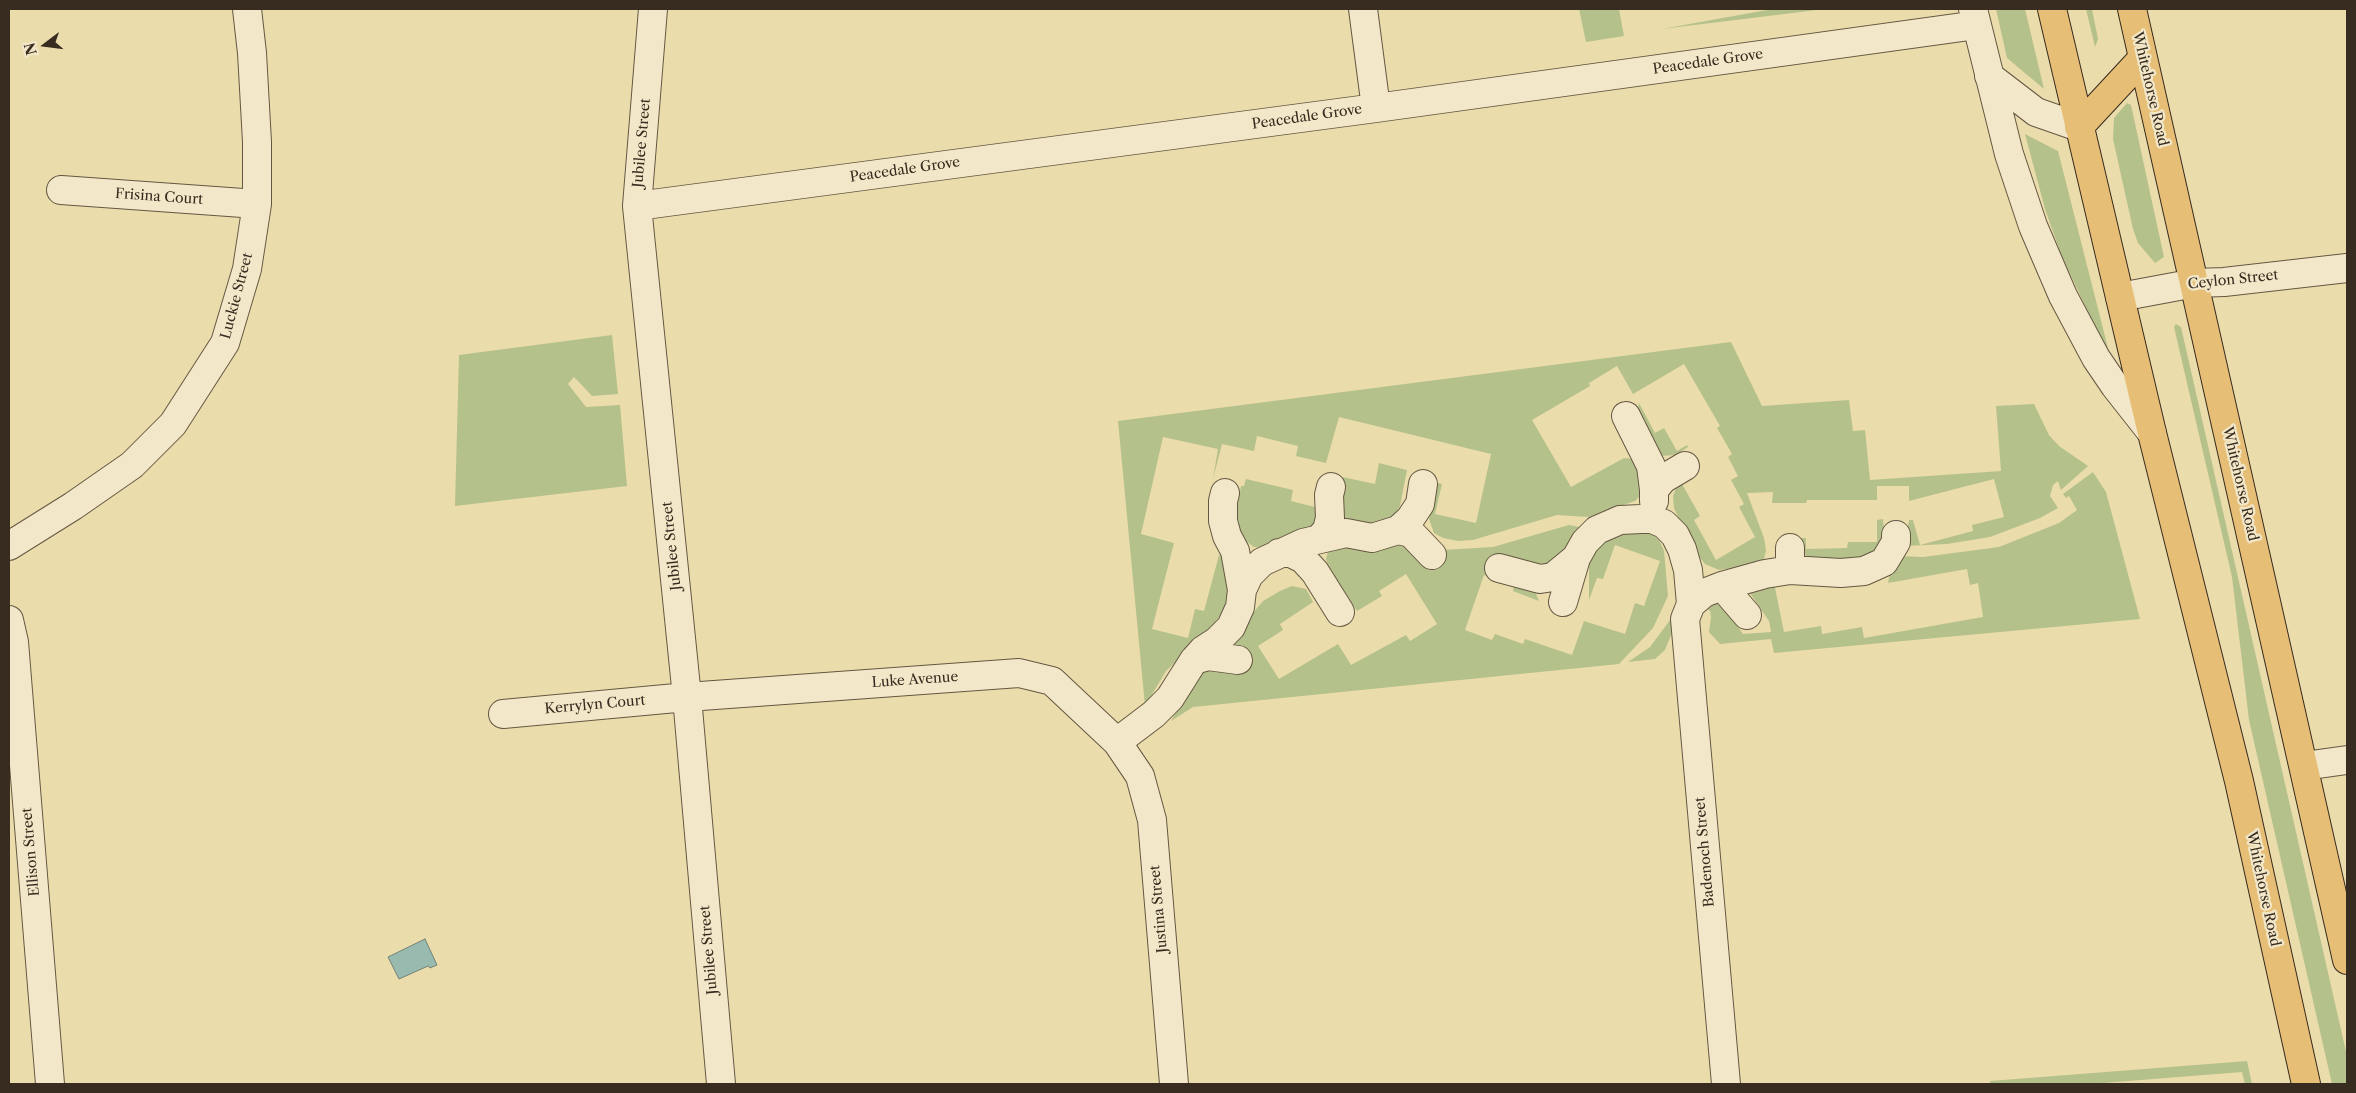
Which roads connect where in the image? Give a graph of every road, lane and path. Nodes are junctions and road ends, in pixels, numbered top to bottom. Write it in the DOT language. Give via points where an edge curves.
graph roads {
  1 [pos="247,9"];
  2 [pos="653,9"];
  3 [pos="1363,9"];
  4 [pos="2052,9"];
  5 [pos="2132,9"];
  6 [pos="1975,17"];
  7 [pos="2143,58"];
  8 [pos="1990,76"];
  9 [pos="1376,108"];
  10 [pos="2079,127"];
  11 [pos="61,190"];
  12 [pos="257,204"];
  13 [pos="637,206"];
  14 [pos="2347,268"];
  15 [pos="2195,283"];
  16 [pos="2120,297"];
  17 [pos="1626,416"];
  18 [pos="2152,433"];
  19 [pos="1685,466"];
  20 [pos="1424,484"];
  21 [pos="1331,486"];
  22 [pos="1654,490"];
  23 [pos="1225,493"];
  24 [pos="1664,524"];
  25 [pos="1398,530"];
  26 [pos="1896,535"];
  27 [pos="1319,539"];
  28 [pos="9,546"];
  29 [pos="1279,553"];
  30 [pos="1432,555"];
  31 [pos="1576,558"];
  32 [pos="1500,568"];
  33 [pos="1722,586"];
  34 [pos="1242,590"];
  35 [pos="1563,602"];
  36 [pos="1688,611"];
  37 [pos="1340,612"];
  38 [pos="1747,615"];
  39 [pos="9,620"];
  40 [pos="1194,660"];
  41 [pos="1238,660"];
  42 [pos="688,697"];
  43 [pos="503,714"];
  44 [pos="1117,742"];
  45 [pos="2347,760"];
  46 [pos="2304,766"];
  47 [pos="2347,960"];
  48 [pos="50,1084"];
  49 [pos="721,1084"];
  50 [pos="1174,1084"];
  51 [pos="1726,1084"];
  52 [pos="2306,1084"];
  1 -- 12 [label="street, Luckie Street" via="257,142"];
  2 -- 13 [label="street, Jubilee Street"];
  3 -- 9 [label="street"];
  4 -- 10 [label="main road, Whitehorse Road"];
  5 -- 7 [label="main road, Whitehorse Road"];
  6 -- 8 [label="street, Whitehorse Road"];
  6 -- 9 [label="street, Peacedale Grove"];
  7 -- 10 [label="main road"];
  7 -- 15 [label="main road, Whitehorse Road"];
  8 -- 10 [label="street" via="2036,112"];
  8 -- 18 [label="street, Whitehorse Road" via="2009,154 2033,226 2062,296 2096,358"];
  9 -- 13 [label="street, Peacedale Grove"];
  10 -- 16 [label="main road, Whitehorse Road"];
  11 -- 12 [label="street, Frisina Court"];
  12 -- 28 [label="street, Luckie Street" via="248,269 225,343 173,424 132,465"];
  13 -- 42 [label="street, Jubilee Street"];
  14 -- 15 [label="street, Ceylon Street"];
  15 -- 16 [label="street, Ceylon Street"];
  15 -- 46 [label="main road, Whitehorse Road"];
  16 -- 18 [label="main road, Whitehorse Road"];
  17 -- 22 [label="street, Badenoch Street" via="1651,466"];
  18 -- 52 [label="main road, Whitehorse Road" via="2239,781"];
  19 -- 22 [label="street" via="1663,479"];
  20 -- 25 [label="street" via="1420,504"];
  21 -- 27 [label="street" via="1330,518 1327,530"];
  22 -- 24 [label="street, Badenoch Street" via="1656,515"];
  23 -- 34 [label="street" via="1223,521 1235,551"];
  24 -- 31 [label="street" via="1652,520 1620,520 1597,530"];
  24 -- 36 [label="street, Badenoch Street" via="1682,549 1688,570"];
  25 -- 27 [label="street" via="1372,538 1346,533"];
  25 -- 30 [label="street" via="1411,533"];
  26 -- 33 [label="street" via="1896,542 1884,562 1866,582 1790,559 1764,574"];
  27 -- 29 [label="street"];
  29 -- 34 [label="street" via="1248,575"];
  29 -- 37 [label="street" via="1291,553 1303,559"];
  31 -- 32 [label="street" via="1552,576 1540,579"];
  31 -- 35 [label="street"];
  33 -- 36 [label="street" via="1704,594"];
  33 -- 38 [label="street"];
  34 -- 40 [label="street" via="1240,607 1231,627"];
  36 -- 51 [label="street, Badenoch Street"];
  39 -- 48 [label="street, Ellison Street" via="14,642"];
  40 -- 41 [label="street" via="1208,656"];
  40 -- 44 [label="street" via="1170,698"];
  42 -- 43 [label="street, Kerrylyn Court"];
  42 -- 44 [label="street, Luke Avenue" via="1019,673 1052,681"];
  42 -- 49 [label="street, Jubilee Street"];
  44 -- 50 [label="street, Justina Street" via="1140,776 1152,820"];
  45 -- 46 [label="street"];
  46 -- 47 [label="main road, Whitehorse Road"];
}
